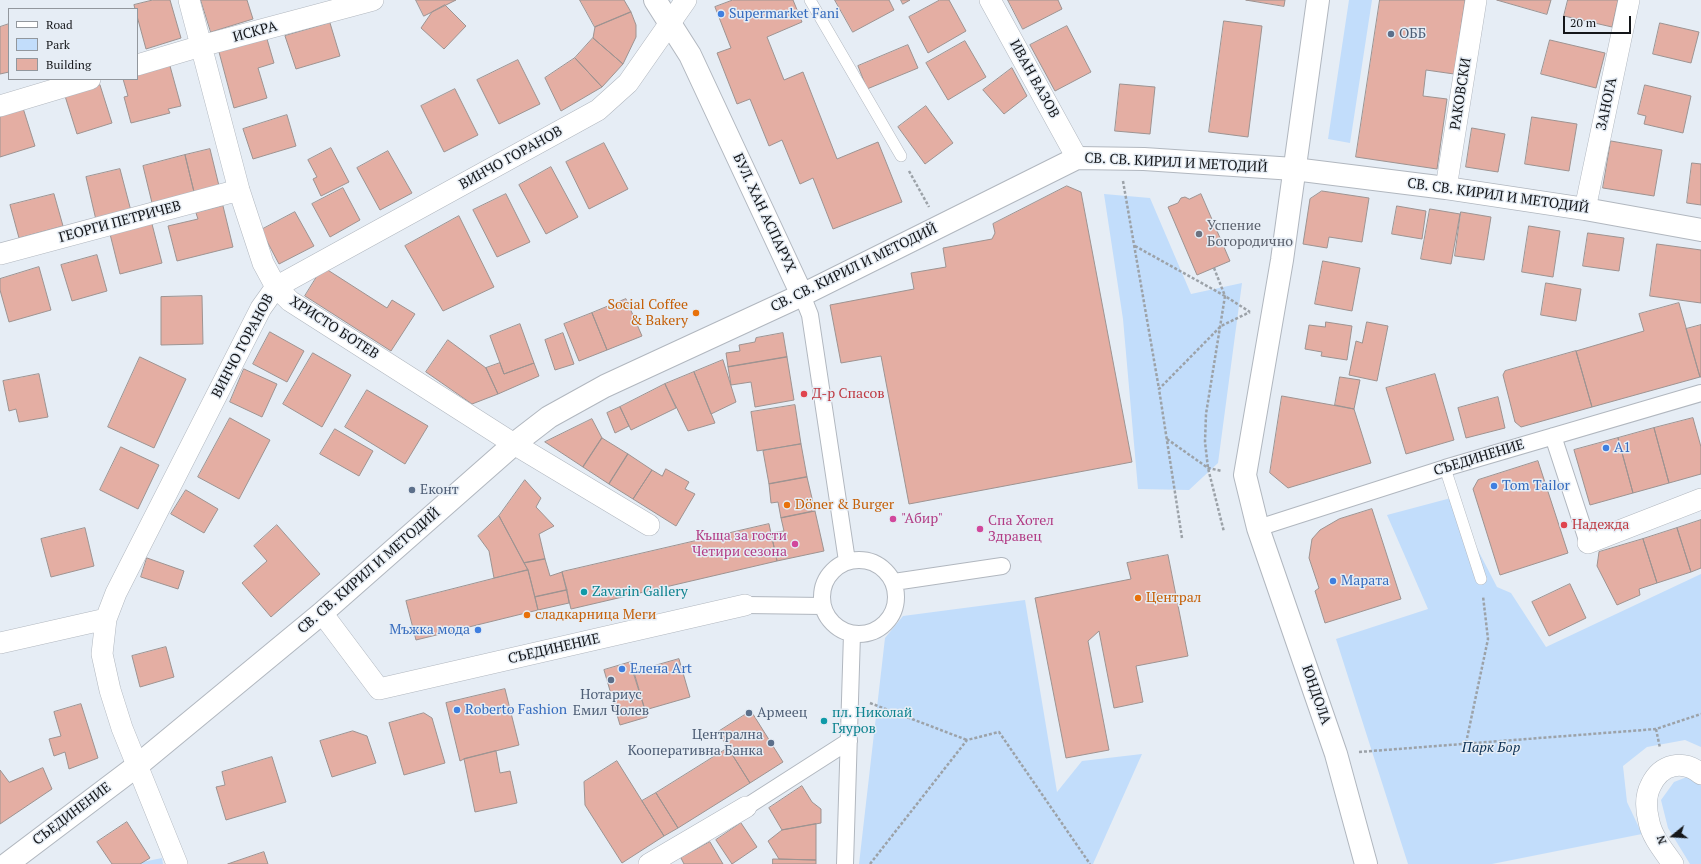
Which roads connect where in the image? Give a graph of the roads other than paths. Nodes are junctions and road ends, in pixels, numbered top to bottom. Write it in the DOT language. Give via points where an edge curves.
graph roads {
  1 [pos="189,0"];
  2 [pos="373,0"];
  3 [pos="655,0"];
  4 [pos="686,0"];
  5 [pos="810,0"];
  6 [pos="990,0"];
  7 [pos="1318,0"];
  8 [pos="1476,0"];
  9 [pos="1629,0"];
  10 [pos="670,22"];
  11 [pos="201,46"];
  12 [pos="138,65"];
  13 [pos="87,80"];
  14 [pos="0,106"];
  15 [pos="901,156"];
  16 [pos="1077,158"];
  17 [pos="1294,169"];
  18 [pos="1446,188"];
  19 [pos="239,190"];
  20 [pos="1585,209"];
  21 [pos="1701,230"];
  22 [pos="0,254"];
  23 [pos="276,287"];
  24 [pos="802,295"];
  25 [pos="1701,394"];
  26 [pos="1553,436"];
  27 [pos="514,444"];
  28 [pos="1445,468"];
  29 [pos="1701,499"];
  30 [pos="650,525"];
  31 [pos="1258,528"];
  32 [pos="1588,543"];
  33 [pos="847,561"];
  34 [pos="1002,566"];
  35 [pos="1481,579"];
  36 [pos="894,582"];
  37 [pos="745,605"];
  38 [pos="823,606"];
  39 [pos="322,613"];
  40 [pos="106,619"];
  41 [pos="852,634"];
  42 [pos="0,643"];
  43 [pos="849,741"];
  44 [pos="138,765"];
  45 [pos="1701,774"];
  46 [pos="746,807"];
  47 [pos="7,864"];
  48 [pos="177,864"];
  49 [pos="649,864"];
  50 [pos="845,864"];
  51 [pos="1366,864"];
  52 [pos="1673,864"];
  1 -- 11 [label="street, ХРИСТО БОТЕВ"];
  2 -- 11 [label="street, ИСКРА"];
  3 -- 10 [label="street, БУЛ. ХАН АСПАРУХ"];
  4 -- 10 [label="street, ВИНЧО ГОРАНОВ"];
  5 -- 15 [label="lane"];
  6 -- 16 [label="street, ИВАН ВАЗОВ"];
  7 -- 17 [label="street"];
  8 -- 18 [label="street, РАКОВСКИ"];
  9 -- 20 [label="street, ЗАНОГА"];
  10 -- 23 [label="street, ВИНЧО ГОРАНОВ" via="628,83 598,110"];
  10 -- 24 [label="street, БУЛ. ХАН АСПАРУХ" via="690,55"];
  11 -- 12 [label="street, ИСКРА"];
  11 -- 19 [label="street, ХРИСТО БОТЕВ"];
  13 -- 14 [label="street"];
  16 -- 17 [label="street, СВ. СВ. КИРИЛ И МЕТОДИЙ" via="1120,158"];
  16 -- 24 [label="street, СВ. СВ. КИРИЛ И МЕТОДИЙ"];
  17 -- 18 [label="street, СВ. СВ. КИРИЛ И МЕТОДИЙ"];
  17 -- 31 [label="street, ЮНДОЛА" via="1273,313 1245,475"];
  18 -- 20 [label="street, СВ. СВ. КИРИЛ И МЕТОДИЙ"];
  19 -- 22 [label="street, ГЕОРГИ ПЕТРИЧЕВ"];
  19 -- 23 [label="street, ХРИСТО БОТЕВ" via="263,263"];
  20 -- 21 [label="street, СВ. СВ. КИРИЛ И МЕТОДИЙ"];
  23 -- 27 [label="street, ХРИСТО БОТЕВ" via="290,301"];
  23 -- 40 [label="street, ВИНЧО ГОРАНОВ" via="257,315 116,593"];
  24 -- 27 [label="street, СВ. СВ. КИРИЛ И МЕТОДИЙ" via="605,386 549,417"];
  24 -- 33 [label="street, БУЛ. ХАН АСПАРУХ" via="810,315"];
  25 -- 26 [label="street, СЪЕДИНЕНИЕ"];
  26 -- 28 [label="street, СЪЕДИНЕНИЕ"];
  26 -- 32 [label="street"];
  27 -- 30 [label="street, ХРИСТО БОТЕВ"];
  27 -- 39 [label="street, СВ. СВ. КИРИЛ И МЕТОДИЙ"];
  28 -- 31 [label="street, СЪЕДИНЕНИЕ"];
  28 -- 35 [label="lane"];
  29 -- 32 [label="street"];
  31 -- 51 [label="street, ЮНДОЛА" via="1336,754"];
  33 -- 36 [label="street" via="870,560 888,572"];
  33 -- 38 [label="street" via="829,574 824,584"];
  34 -- 36 [label="street"];
  36 -- 41 [label="street" via="897,593 892,616 875,631"];
  37 -- 38 [label="street, СЪЕДИНЕНИЕ"];
  37 -- 39 [label="street, СЪЕДИНЕНИЕ" via="379,689"];
  38 -- 41 [label="street" via="834,624"];
  39 -- 44 [label="street, СВ. СВ. КИРИЛ И МЕТОДИЙ"];
  40 -- 42 [label="street"];
  40 -- 44 [label="street, ВИНЧО ГОРАНОВ" via="102,654 122,728"];
  41 -- 43 [label="street"];
  43 -- 46 [label="street"];
  43 -- 50 [label="street"];
  44 -- 47 [label="street, СЪЕДИНЕНИЕ"];
  44 -- 48 [label="street, ВИНЧО ГОРАНОВ"];
  45 -- 52 [label="street" via="1680,765 1664,768 1650,785 1646,802 1649,822 1658,842"];
  46 -- 49 [label="street"];
}
